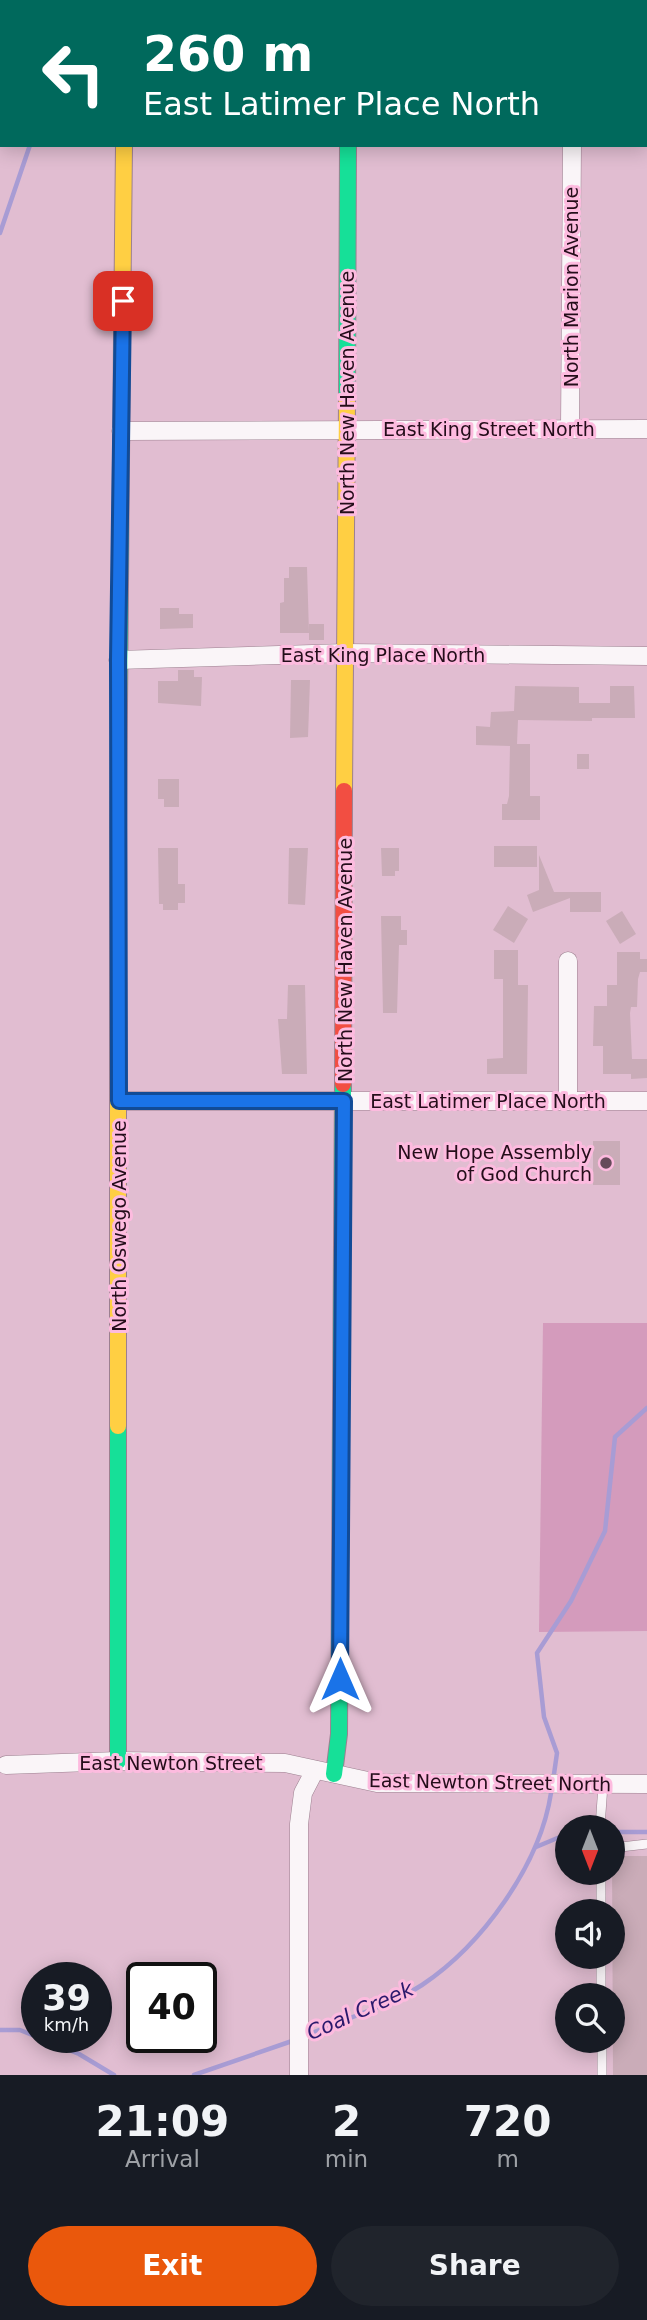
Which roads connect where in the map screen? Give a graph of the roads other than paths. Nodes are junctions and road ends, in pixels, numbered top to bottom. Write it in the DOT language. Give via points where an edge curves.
graph roads {
  1 [pos="124,147"];
  2 [pos="348,147"];
  3 [pos="572,147"];
  4 [pos="570,428"];
  5 [pos="647,429"];
  6 [pos="348,430"];
  7 [pos="121,431"];
  8 [pos="346,653"];
  9 [pos="647,656"];
  10 [pos="118,660"];
  11 [pos="568,961"];
  12 [pos="568,1100"];
  13 [pos="119,1101"];
  14 [pos="344,1101"];
  15 [pos="647,1101"];
  16 [pos="118,1761"];
  17 [pos="6,1765"];
  18 [pos="315,1770"];
  19 [pos="334,1774"];
  20 [pos="647,1784"];
  21 [pos="603,1785"];
  22 [pos="601,1815"];
  23 [pos="647,1844"];
  24 [pos="625,1847"];
  25 [pos="602,2053"];
  26 [pos="299,2075"];
  27 [pos="602,2075"];
  1 -- 7 [label="street, North Oswego Avenue"];
  2 -- 6 [label="street, North New Haven Avenue"];
  3 -- 4 [label="street, North Marion Avenue"];
  4 -- 5 [label="street, East King Street North"];
  4 -- 6 [label="street, East King Street North"];
  6 -- 7 [label="street, East King Street North"];
  6 -- 8 [label="street, North New Haven Avenue"];
  7 -- 10 [label="street, North Oswego Avenue"];
  8 -- 9 [label="street, East King Place North"];
  8 -- 10 [label="street, East King Place North"];
  8 -- 14 [label="street, North New Haven Avenue"];
  10 -- 13 [label="street, North Oswego Avenue"];
  11 -- 12 [label="street"];
  12 -- 14 [label="street, East Latimer Place North"];
  12 -- 15 [label="street, East Latimer Place North"];
  13 -- 14 [label="street, East Latimer Place North"];
  13 -- 16 [label="street, North Oswego Avenue"];
  14 -- 19 [label="street, North New Haven Avenue" via="340,1734"];
  16 -- 17 [label="street, East Newton Street"];
  16 -- 18 [label="street, East Newton Street" via="285,1763"];
  18 -- 19 [label="street, East Newton Street"];
  18 -- 26 [label="street" via="303,1793 300,1814"];
  19 -- 21 [label="street, East Newton Street North" via="377,1783"];
  20 -- 21 [label="street, East Newton Street North"];
  21 -- 22 [label="lane"];
  23 -- 24 [label="lane"];
  25 -- 27 [label="lane"];
}
